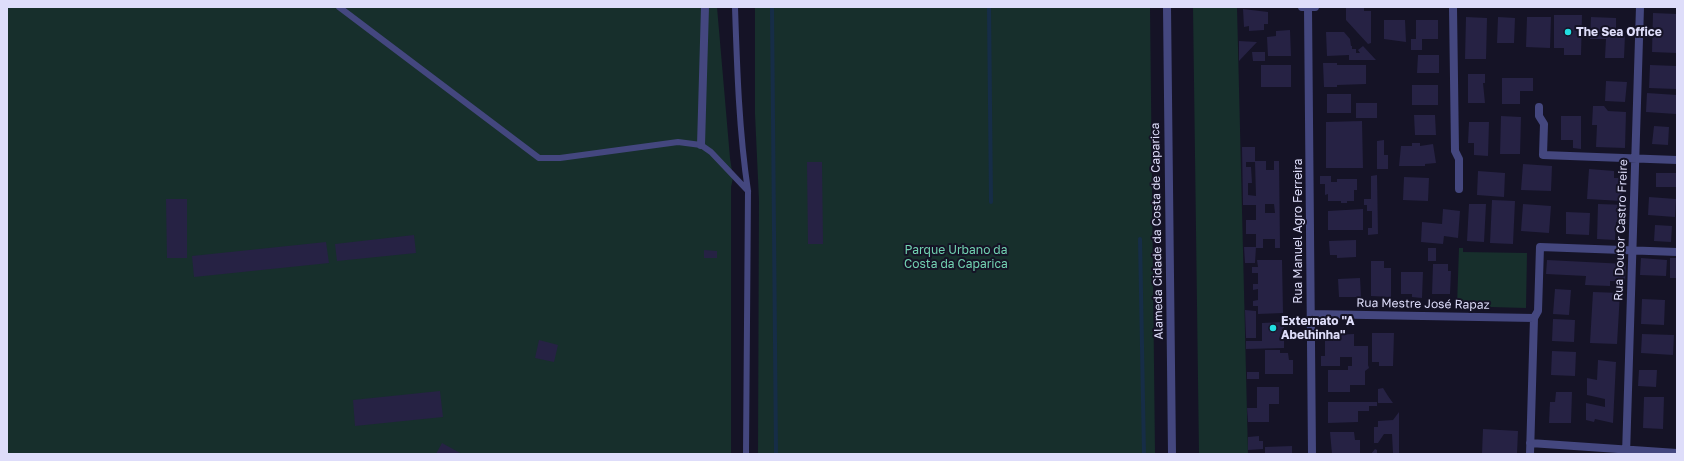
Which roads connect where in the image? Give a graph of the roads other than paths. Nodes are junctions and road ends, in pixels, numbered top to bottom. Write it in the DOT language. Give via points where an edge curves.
graph roads {
  1 [pos="339,7"];
  2 [pos="705,7"];
  3 [pos="735,7"];
  4 [pos="1167,7"];
  5 [pos="1308,7"];
  6 [pos="1453,7"];
  7 [pos="1640,7"];
  8 [pos="1539,108"];
  9 [pos="701,145"];
  10 [pos="1635,158"];
  11 [pos="1677,160"];
  12 [pos="1459,189"];
  13 [pos="748,191"];
  14 [pos="1632,250"];
  15 [pos="1677,252"];
  16 [pos="1311,314"];
  17 [pos="1534,318"];
  18 [pos="1530,444"];
  19 [pos="1626,452"];
  20 [pos="1677,453"];
  21 [pos="746,454"];
  22 [pos="1172,454"];
  23 [pos="1312,454"];
  24 [pos="1530,454"];
  1 -- 9 [label="lane" via="539,158 560,158 678,142"];
  2 -- 9 [label="street"];
  3 -- 13 [label="lane" via="744,163"];
  4 -- 22 [label="street, Alameda Cidade da Costa de Caparica"];
  5 -- 16 [label="street, Rua Manuel Agro Ferreira"];
  6 -- 12 [label="street" via="1455,151 1459,159"];
  7 -- 10 [label="street, Rua Doutor Castro Freire"];
  8 -- 10 [label="street" via="1539,116 1544,124 1543,155"];
  9 -- 13 [label="lane"];
  10 -- 11 [label="street"];
  10 -- 14 [label="street, Rua Doutor Castro Freire"];
  13 -- 21 [label="lane"];
  14 -- 15 [label="street"];
  14 -- 17 [label="street" via="1540,246 1538,311"];
  14 -- 19 [label="street, Rua Doutor Castro Freire"];
  16 -- 17 [label="street, Rua Mestre José Rapaz"];
  16 -- 23 [label="street, Rua Manuel Agro Ferreira"];
  17 -- 18 [label="street"];
  18 -- 19 [label="street"];
  18 -- 24 [label="street"];
  19 -- 20 [label="street"];
}
